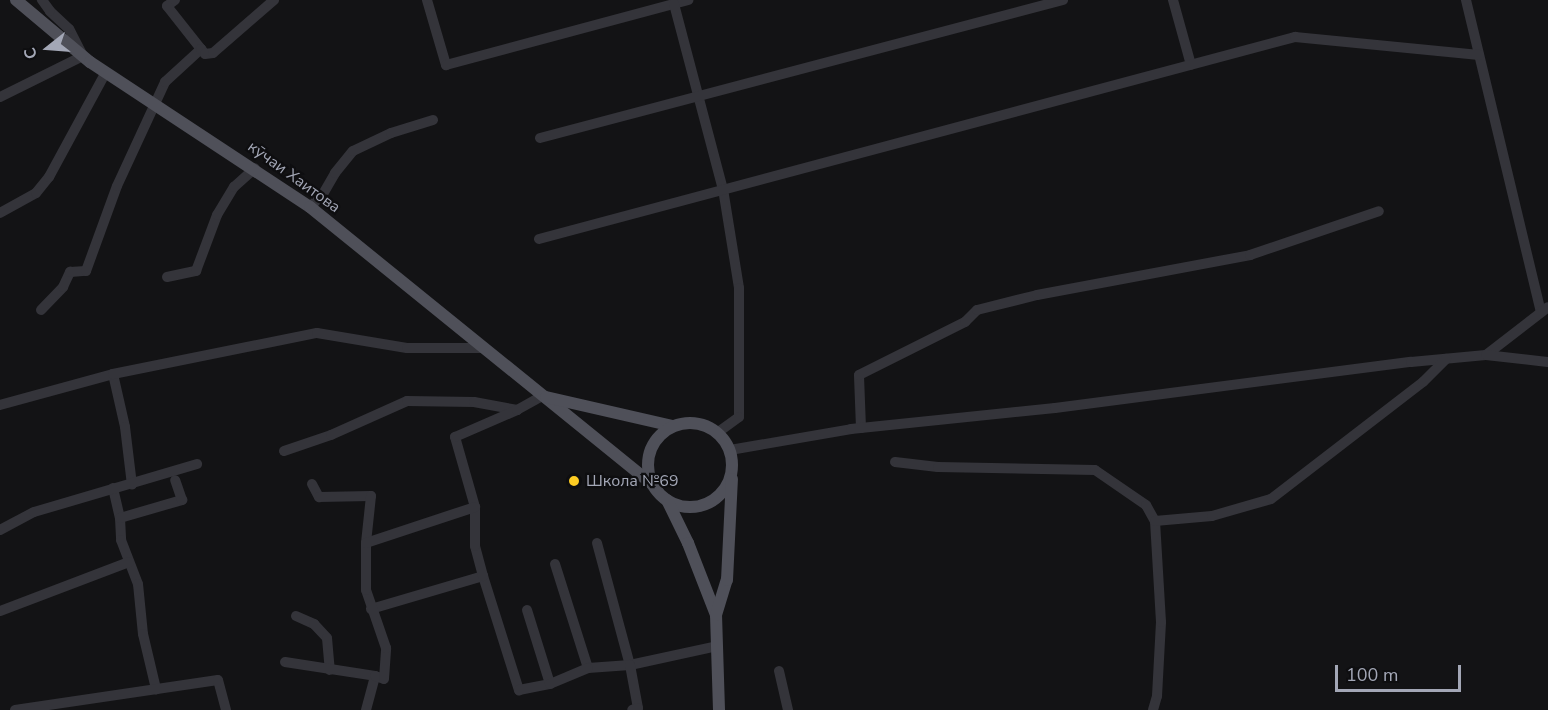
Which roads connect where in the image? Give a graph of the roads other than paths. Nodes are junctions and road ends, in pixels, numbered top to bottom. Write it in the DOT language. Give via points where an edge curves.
graph roads {
  1 [pos="15,0"];
  2 [pos="42,0"];
  3 [pos="175,0"];
  4 [pos="274,0"];
  5 [pos="427,0"];
  6 [pos="688,0"];
  7 [pos="1063,0"];
  8 [pos="1173,0"];
  9 [pos="1466,0"];
  10 [pos="674,4"];
  11 [pos="201,49"];
  12 [pos="1479,55"];
  13 [pos="83,56"];
  14 [pos="1191,65"];
  15 [pos="106,72"];
  16 [pos="0,97"];
  17 [pos="698,97"];
  18 [pos="155,103"];
  19 [pos="433,120"];
  20 [pos="540,138"];
  21 [pos="255,168"];
  22 [pos="723,189"];
  23 [pos="310,207"];
  24 [pos="1379,211"];
  25 [pos="0,213"];
  26 [pos="539,239"];
  27 [pos="167,277"];
  28 [pos="1544,309"];
  29 [pos="41,310"];
  30 [pos="481,348"];
  31 [pos="1486,355"];
  32 [pos="1446,359"];
  33 [pos="1548,362"];
  34 [pos="113,374"];
  35 [pos="542,396"];
  36 [pos="0,405"];
  37 [pos="517,410"];
  38 [pos="673,426"];
  39 [pos="861,428"];
  40 [pos="717,433"];
  41 [pos="284,451"];
  42 [pos="731,455"];
  43 [pos="895,462"];
  44 [pos="197,464"];
  45 [pos="175,480"];
  46 [pos="312,484"];
  47 [pos="132,485"];
  48 [pos="654,486"];
  49 [pos="113,488"];
  50 [pos="667,500"];
  51 [pos="475,507"];
  52 [pos="120,518"];
  53 [pos="1155,521"];
  54 [pos="0,530"];
  55 [pos="366,543"];
  56 [pos="597,543"];
  57 [pos="129,562"];
  58 [pos="555,564"];
  59 [pos="483,576"];
  60 [pos="371,609"];
  61 [pos="527,610"];
  62 [pos="0,611"];
  63 [pos="716,615"];
  64 [pos="296,616"];
  65 [pos="717,646"];
  66 [pos="285,662"];
  67 [pos="630,665"];
  68 [pos="588,668"];
  69 [pos="330,670"];
  70 [pos="779,671"];
  71 [pos="375,676"];
  72 [pos="550,684"];
  73 [pos="156,689"];
  74 [pos="637,709"];
  75 [pos="15,710"];
  76 [pos="226,710"];
  77 [pos="366,710"];
  78 [pos="719,710"];
  79 [pos="788,710"];
  80 [pos="1153,710"];
  1 -- 13 [label="main road, кӯчаи Хаитова"];
  2 -- 13 [label="street" via="69,29"];
  3 -- 11 [label="street" via="168,6"];
  4 -- 11 [label="street" via="213,53 205,54"];
  5 -- 10 [label="street" via="446,65"];
  6 -- 10 [label="street"];
  7 -- 17 [label="street"];
  8 -- 14 [label="street"];
  9 -- 12 [label="street"];
  10 -- 17 [label="street"];
  11 -- 18 [label="street" via="165,82"];
  12 -- 14 [label="street" via="1295,37"];
  12 -- 28 [label="street"];
  13 -- 15 [label="main road, кӯчаи Хаитова"];
  13 -- 16 [label="street"];
  14 -- 22 [label="street"];
  15 -- 18 [label="main road, кӯчаи Хаитова"];
  15 -- 25 [label="street" via="49,177 36,193"];
  17 -- 20 [label="street"];
  17 -- 22 [label="street"];
  18 -- 21 [label="main road, кӯчаи Хаитова"];
  18 -- 29 [label="street" via="117,186 86,271 70,272 63,287"];
  19 -- 23 [label="street" via="391,133 353,151"];
  21 -- 23 [label="main road, кӯчаи Хаитова"];
  21 -- 27 [label="street" via="234,187 217,215 196,271"];
  22 -- 26 [label="street"];
  22 -- 40 [label="street" via="739,288 739,417"];
  23 -- 30 [label="main road, кӯчаи Хаитова"];
  24 -- 39 [label="street" via="1250,255 977,310 965,322 859,375"];
  28 -- 31 [label="street"];
  30 -- 34 [label="street" via="407,348 317,333"];
  30 -- 35 [label="main road, кӯчаи Хаитова"];
  31 -- 32 [label="street"];
  31 -- 33 [label="street"];
  32 -- 39 [label="street"];
  32 -- 53 [label="street" via="1423,382 1271,499 1212,516"];
  34 -- 36 [label="street"];
  34 -- 47 [label="street"];
  35 -- 37 [label="street"];
  35 -- 38 [label="main road"];
  35 -- 48 [label="main road, кӯчаи Хаитова"];
  37 -- 41 [label="street" via="474,402 407,401"];
  37 -- 51 [label="street" via="455,437"];
  38 -- 40 [label="main road" via="696,423"];
  38 -- 48 [label="main road" via="653,446 649,473"];
  39 -- 42 [label="street"];
  40 -- 42 [label="main road"];
  42 -- 50 [label="main road" via="732,474 718,497 693,507"];
  42 -- 63 [label="main road" via="727,580"];
  43 -- 53 [label="street" via="938,467 1095,470 1146,505"];
  44 -- 47 [label="street"];
  45 -- 52 [label="street" via="182,500"];
  46 -- 55 [label="street" via="319,497 371,496"];
  47 -- 49 [label="street"];
  48 -- 50 [label="main road, кӯчаи Хаитова"];
  49 -- 52 [label="street"];
  49 -- 54 [label="street" via="34,512"];
  50 -- 63 [label="main road, кӯчаи Хаитова"];
  51 -- 55 [label="street"];
  51 -- 59 [label="street" via="476,546"];
  52 -- 57 [label="street" via="121,540"];
  53 -- 80 [label="street" via="1161,622"];
  55 -- 60 [label="street" via="366,590"];
  56 -- 67 [label="street"];
  57 -- 62 [label="street"];
  57 -- 73 [label="street" via="138,584 143,634"];
  58 -- 68 [label="street"];
  59 -- 60 [label="street"];
  59 -- 72 [label="street" via="519,690"];
  60 -- 71 [label="street" via="386,648 384,679"];
  61 -- 72 [label="street"];
  63 -- 65 [label="main road"];
  64 -- 69 [label="street" via="314,624 327,638"];
  65 -- 67 [label="street"];
  65 -- 78 [label="main road"];
  66 -- 69 [label="street"];
  67 -- 68 [label="street"];
  67 -- 74 [label="street"];
  68 -- 72 [label="street"];
  69 -- 71 [label="street"];
  70 -- 79 [label="street"];
  71 -- 77 [label="street"];
  73 -- 75 [label="street"];
  73 -- 76 [label="street" via="218,680"];
}
